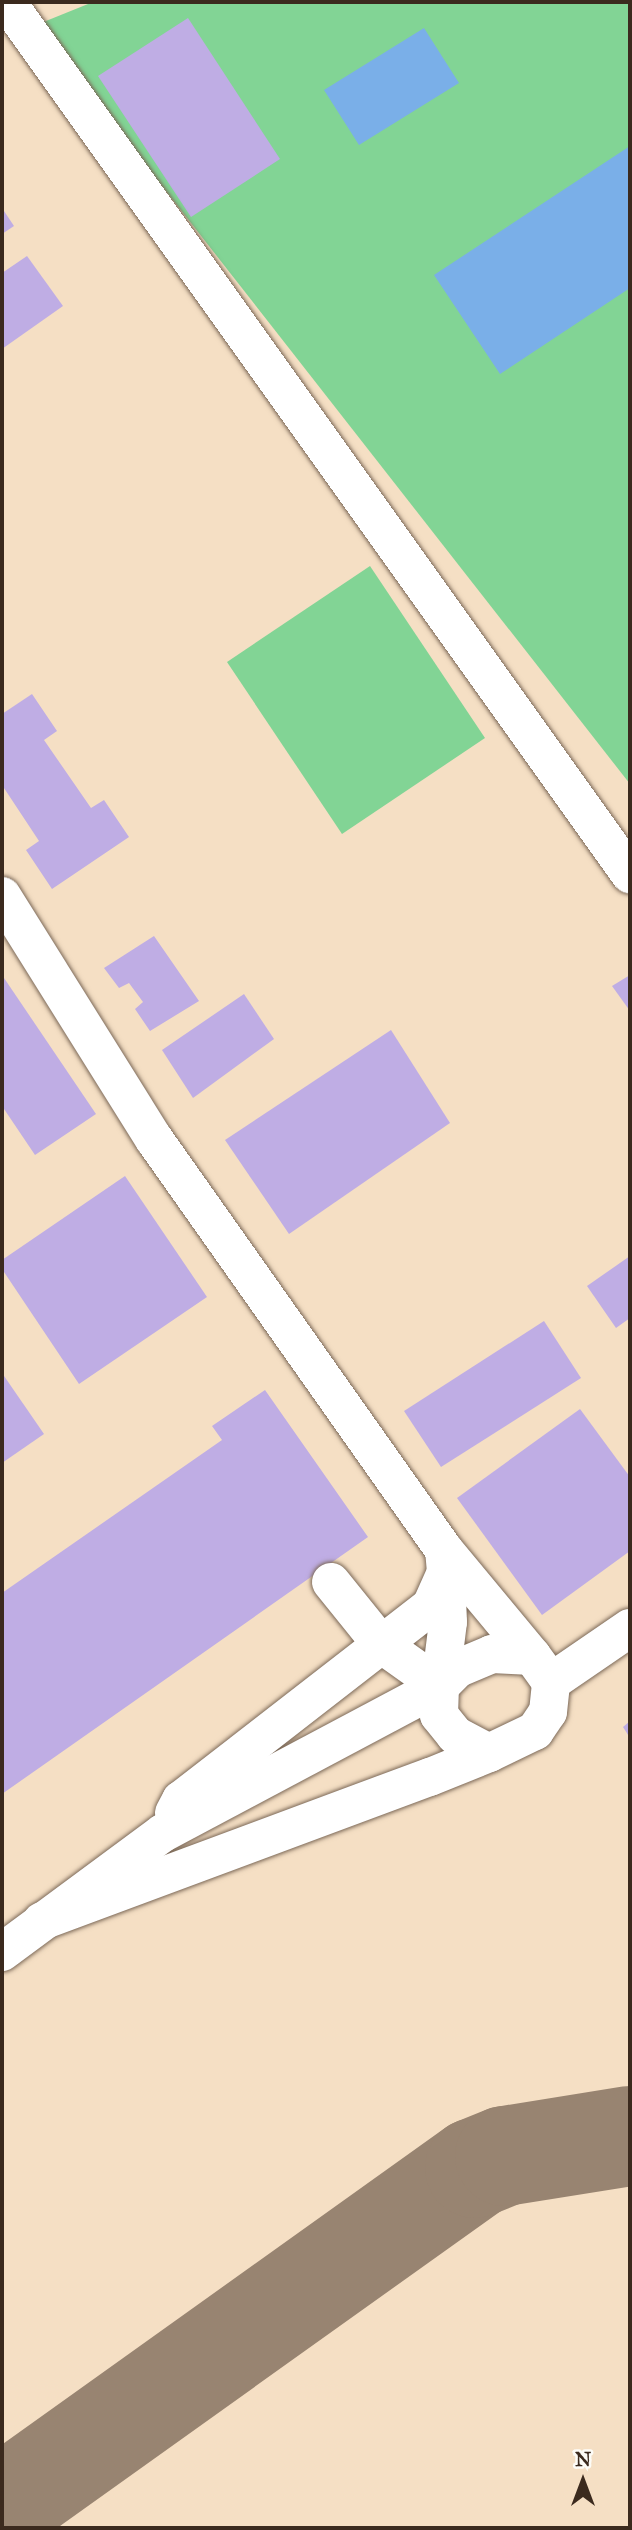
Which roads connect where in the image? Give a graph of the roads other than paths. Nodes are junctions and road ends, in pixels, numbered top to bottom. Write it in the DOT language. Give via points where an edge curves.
graph roads {
  1 [pos="7,2"];
  2 [pos="630,874"];
  3 [pos="2,896"];
  4 [pos="445,1561"];
  5 [pos="331,1582"];
  6 [pos="630,1628"];
  7 [pos="381,1644"];
  8 [pos="541,1669"];
  9 [pos="440,1686"];
  10 [pos="489,1753"];
  11 [pos="163,1833"];
  12 [pos="42,1921"];
  13 [pos="2,1952"];
  1 -- 2 [label="lane"];
  3 -- 4 [label="lane" via="154,1139"];
  4 -- 7 [label="lane" via="431,1606"];
  4 -- 8 [label="lane"];
  4 -- 9 [label="lane" via="448,1622"];
  5 -- 7 [label="lane"];
  6 -- 8 [label="lane"];
  7 -- 9 [label="lane"];
  7 -- 11 [label="lane" via="181,1800"];
  8 -- 9 [label="lane" via="492,1654 457,1669"];
  8 -- 10 [label="lane" via="548,1712 535,1731"];
  9 -- 10 [label="lane" via="439,1715 455,1735"];
  9 -- 11 [label="lane"];
  10 -- 12 [label="lane"];
  11 -- 12 [label="lane"];
  12 -- 13 [label="lane"];
}
